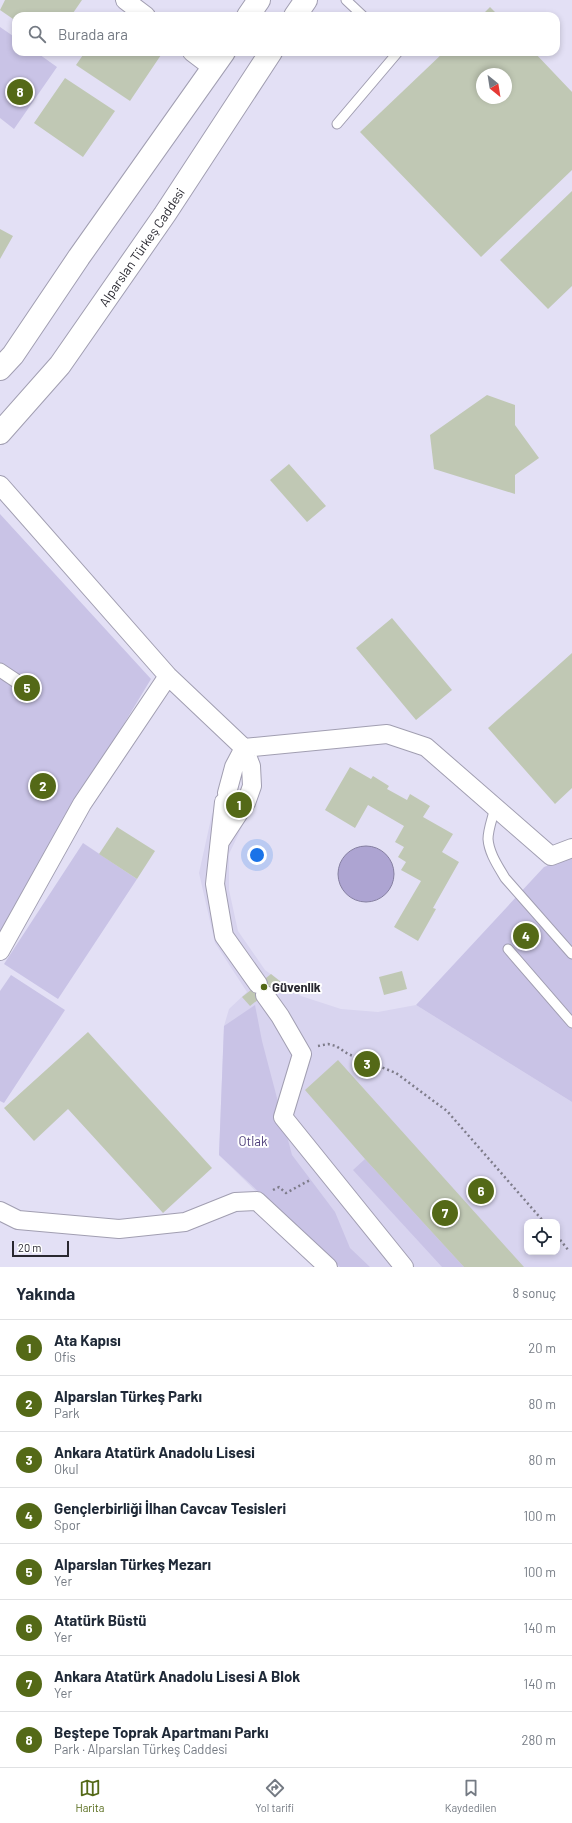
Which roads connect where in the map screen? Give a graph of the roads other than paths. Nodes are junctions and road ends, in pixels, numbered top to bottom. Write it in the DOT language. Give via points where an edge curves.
graph roads {
  1 [pos="125,0"];
  2 [pos="259,0"];
  3 [pos="306,0"];
  4 [pos="346,0"];
  5 [pos="141,12"];
  6 [pos="251,12"];
  7 [pos="298,12"];
  8 [pos="359,12"];
  9 [pos="206,56"];
  10 [pos="268,56"];
  11 [pos="395,56"];
  12 [pos="219,60"];
  13 [pos="337,124"];
  14 [pos="0,369"];
  15 [pos="0,433"];
  16 [pos="0,485"];
  17 [pos="0,670"];
  18 [pos="168,676"];
  19 [pos="27,688"];
  20 [pos="244,748"];
  21 [pos="495,807"];
  22 [pos="221,840"];
  23 [pos="572,848"];
  24 [pos="508,950"];
  25 [pos="0,951"];
  26 [pos="572,954"];
  27 [pos="572,1023"];
  28 [pos="0,1211"];
  29 [pos="328,1267"];
  30 [pos="404,1267"];
  1 -- 5 [label="street"];
  2 -- 6 [label="main road"];
  3 -- 7 [label="main road"];
  4 -- 8 [label="lane"];
  9 -- 12 [label="street"];
  10 -- 15 [label="main road, Alparslan Türkeş Caddesi" via="165,214 60,365"];
  11 -- 13 [label="lane"];
  12 -- 14 [label="main road" via="13,355"];
  16 -- 18 [label="street"];
  17 -- 19 [label="street"];
  18 -- 20 [label="street"];
  18 -- 25 [label="street" via="82,804"];
  20 -- 21 [label="street" via="387,734 426,748"];
  20 -- 22 [label="street" via="234,767 225,797"];
  20 -- 22 [label="street" via="252,766 252,786 243,807"];
  21 -- 23 [label="street" via="551,856"];
  21 -- 26 [label="lane" via="488,838 499,868"];
  22 -- 30 [label="street" via="215,884 224,936 280,1016 302,1054 283,1117"];
  24 -- 27 [label="lane"];
  28 -- 29 [label="street" via="18,1220 119,1229 185,1222 235,1202 257,1201"];
}
